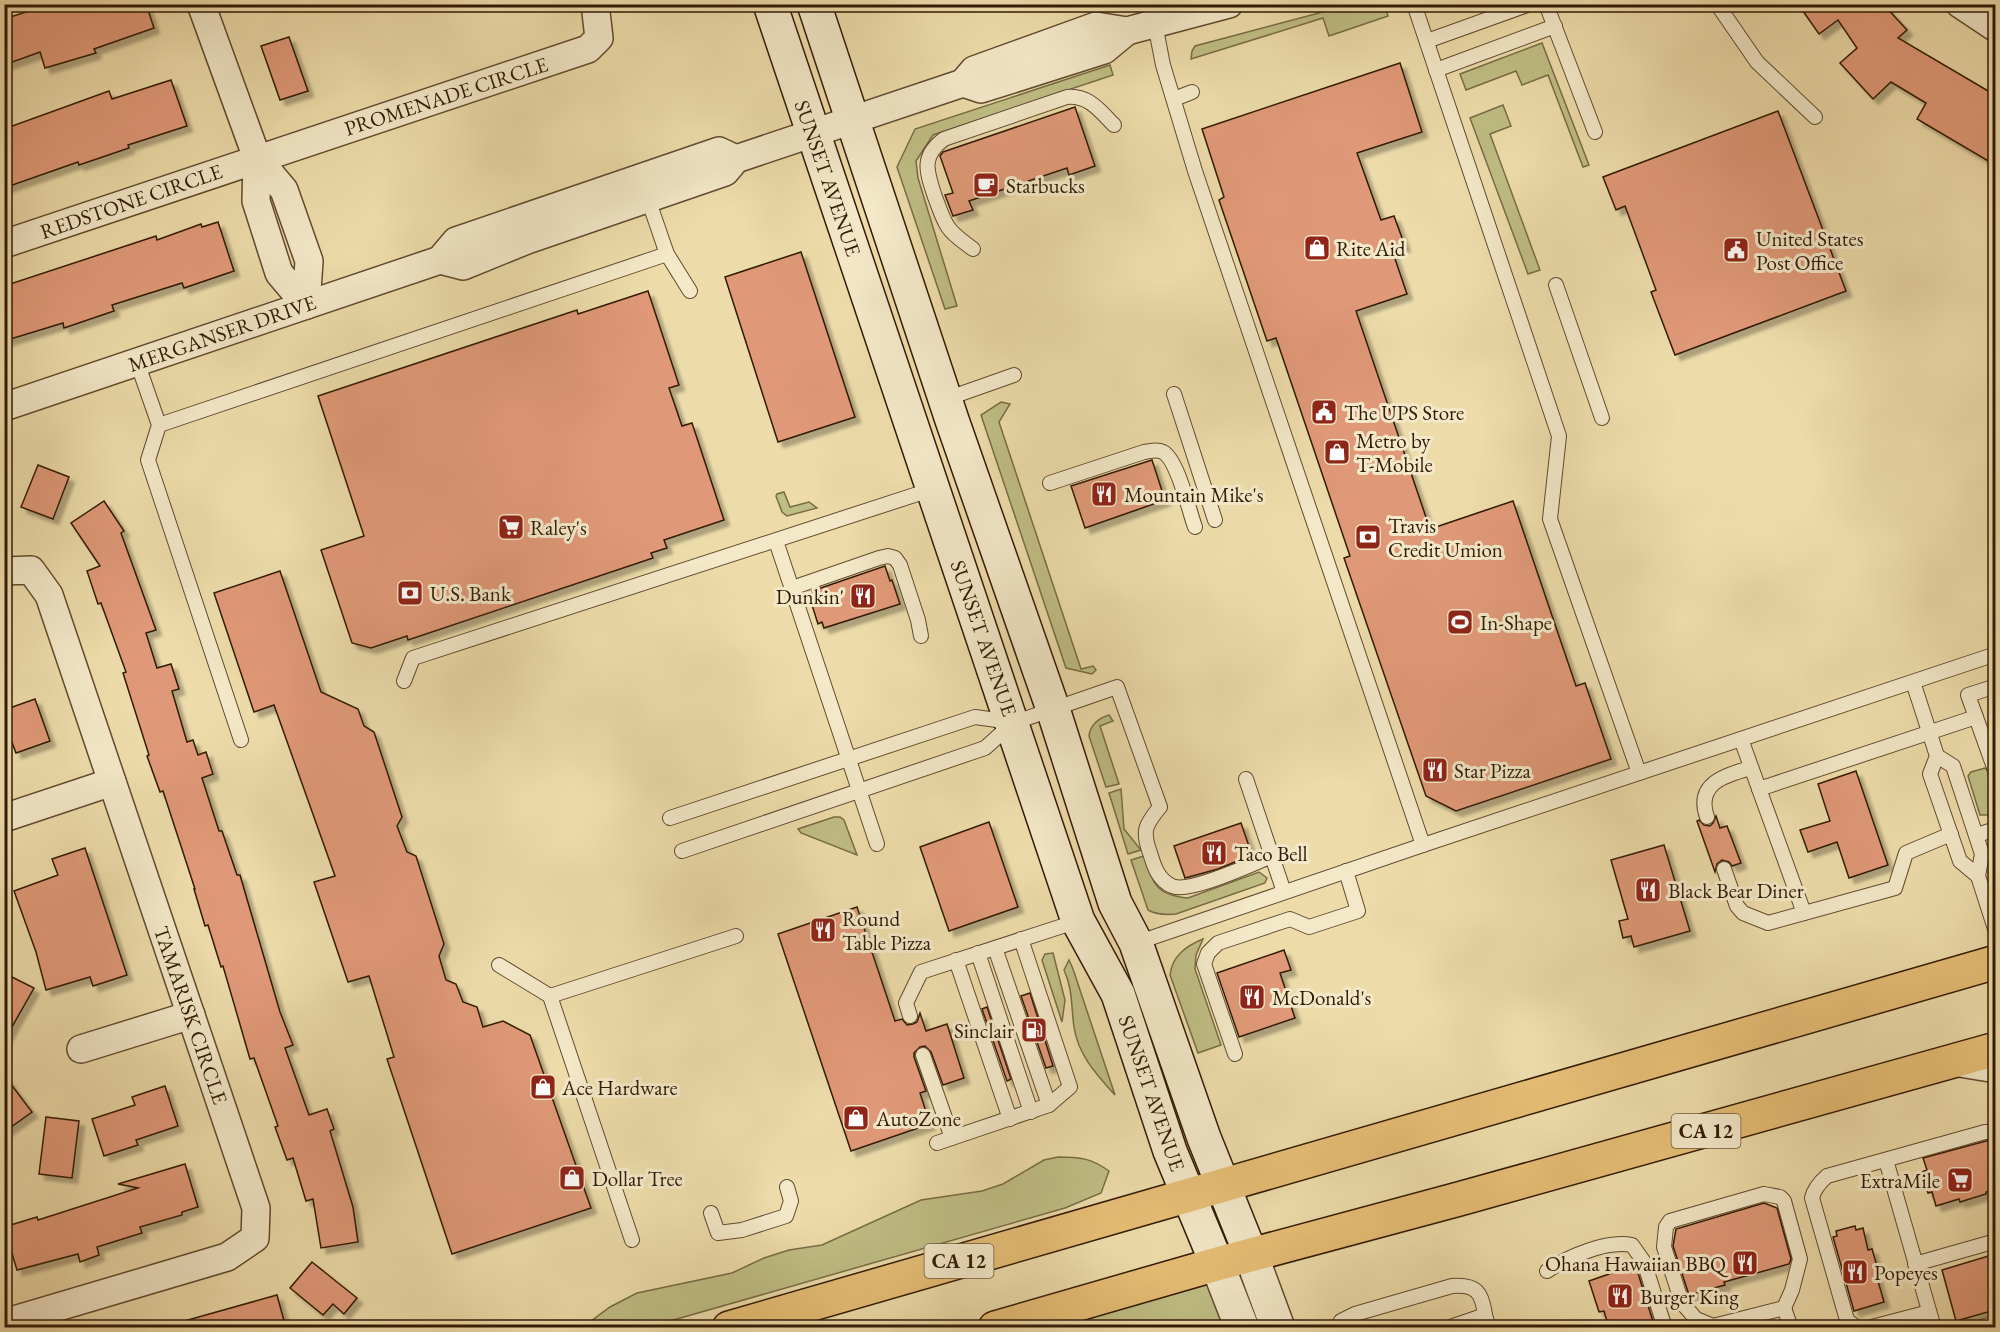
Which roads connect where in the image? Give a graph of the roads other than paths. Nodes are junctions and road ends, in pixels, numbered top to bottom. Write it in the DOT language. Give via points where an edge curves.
graph roads {
  1 [pos="201,4"];
  2 [pos="595,4"];
  3 [pos="770,4"];
  4 [pos="814,4"];
  5 [pos="1229,4"];
  6 [pos="1414,4"];
  7 [pos="1530,4"];
  8 [pos="1546,4"];
  9 [pos="1717,4"];
  10 [pos="1960,4"];
  11 [pos="1155,24"];
  12 [pos="1555,26"];
  13 [pos="1995,28"];
  14 [pos="1426,41"];
  15 [pos="1436,70"];
  16 [pos="1192,92"];
  17 [pos="1174,99"];
  18 [pos="1815,117"];
  19 [pos="852,120"];
  20 [pos="1114,125"];
  21 [pos="1595,132"];
  22 [pos="812,134"];
  23 [pos="257,158"];
  24 [pos="735,159"];
  25 [pos="648,199"];
  26 [pos="4,244"];
  27 [pos="972,249"];
  28 [pos="667,254"];
  29 [pos="440,260"];
  30 [pos="1556,285"];
  31 [pos="690,291"];
  32 [pos="306,305"];
  33 [pos="137,362"];
  34 [pos="1014,375"];
  35 [pos="1174,394"];
  36 [pos="946,399"];
  37 [pos="4,407"];
  38 [pos="1602,418"];
  39 [pos="159,425"];
  40 [pos="1050,483"];
  41 [pos="933,489"];
  42 [pos="1215,520"];
  43 [pos="1194,527"];
  44 [pos="776,541"];
  45 [pos="4,571"];
  46 [pos="792,588"];
  47 [pos="921,636"];
  48 [pos="1995,654"];
  49 [pos="404,681"];
  50 [pos="1912,682"];
  51 [pos="1995,686"];
  52 [pos="1053,709"];
  53 [pos="1976,717"];
  54 [pos="1013,723"];
  55 [pos="1929,733"];
  56 [pos="1741,739"];
  57 [pos="241,740"];
  58 [pos="1937,756"];
  59 [pos="848,758"];
  60 [pos="1751,768"];
  61 [pos="1639,773"];
  62 [pos="1995,773"];
  63 [pos="1246,779"];
  64 [pos="112,782"];
  65 [pos="1759,789"];
  66 [pos="859,791"];
  67 [pos="1707,817"];
  68 [pos="4,818"];
  69 [pos="670,818"];
  70 [pos="1995,829"];
  71 [pos="1951,834"];
  72 [pos="1977,835"];
  73 [pos="877,844"];
  74 [pos="1423,845"];
  75 [pos="682,851"];
  76 [pos="1272,856"];
  77 [pos="1724,869"];
  78 [pos="1346,871"];
  79 [pos="1978,876"];
  80 [pos="1284,892"];
  81 [pos="1804,913"];
  82 [pos="1078,921"];
  83 [pos="1995,932"];
  84 [pos="736,936"];
  85 [pos="1021,939"];
  86 [pos="1136,943"];
  87 [pos="995,948"];
  88 [pos="978,953"];
  89 [pos="956,960"];
  90 [pos="1995,962"];
  91 [pos="499,965"];
  92 [pos="550,996"];
  93 [pos="191,1015"];
  94 [pos="910,1016"];
  95 [pos="81,1049"];
  96 [pos="1995,1049"];
  97 [pos="923,1054"];
  98 [pos="1235,1054"];
  99 [pos="1952,1062"];
  100 [pos="1995,1069"];
  101 [pos="1049,1105"];
  102 [pos="1031,1112"];
  103 [pos="1010,1119"];
  104 [pos="1995,1132"];
  105 [pos="952,1138"];
  106 [pos="937,1143"];
  107 [pos="1886,1160"];
  108 [pos="1223,1184"];
  109 [pos="787,1187"];
  110 [pos="1188,1194"];
  111 [pos="711,1213"];
  112 [pos="632,1240"];
  113 [pos="1995,1241"];
  114 [pos="1251,1255"];
  115 [pos="1217,1264"];
  116 [pos="1915,1264"];
  117 [pos="1547,1271"];
  118 [pos="1784,1308"];
  119 [pos="1929,1312"];
  120 [pos="1486,1321"];
  121 [pos="4,1323"];
  122 [pos="1995,1323"];
  123 [pos="1713,1327"];
  124 [pos="729,1328"];
  125 [pos="994,1328"];
  126 [pos="1242,1328"];
  127 [pos="1278,1328"];
  128 [pos="1337,1328"];
  129 [pos="1447,1328"];
  130 [pos="1665,1328"];
  131 [pos="1791,1328"];
  132 [pos="1857,1328"];
  133 [pos="1868,1328"];
  134 [pos="1934,1328"];
  135 [pos="1978,1328"];
  1 -- 23 [label="street"];
  2 -- 23 [label="street, PROMENADE CIRCLE" via="599,38 588,49"];
  3 -- 22 [label="main road, SUNSET AVENUE"];
  4 -- 19 [label="main road, SUNSET AVENUE"];
  5 -- 11 [label="street, MERGANSER DRIVE"];
  6 -- 14 [label="lane"];
  7 -- 14 [label="lane"];
  8 -- 12 [label="lane"];
  9 -- 18 [label="lane" via="1757,62"];
  10 -- 13 [label="street"];
  11 -- 17 [label="lane"];
  11 -- 19 [label="street, MERGANSER DRIVE" via="1127,31 1104,50 981,89 963,83"];
  12 -- 15 [label="lane"];
  12 -- 21 [label="lane"];
  14 -- 15 [label="lane"];
  15 -- 61 [label="lane" via="1559,436 1550,519"];
  16 -- 17 [label="lane"];
  17 -- 74 [label="lane"];
  19 -- 22 [label="street, MERGANSER DRIVE"];
  19 -- 36 [label="main road, SUNSET AVENUE"];
  20 -- 27 [label="lane" via="1084,99 1067,97 944,139 935,146 929,155 928,175 943,218"];
  22 -- 24 [label="street, MERGANSER DRIVE"];
  22 -- 41 [label="main road, SUNSET AVENUE"];
  23 -- 26 [label="street, REDSTONE CIRCLE"];
  23 -- 32 [label="street" via="284,190 309,261"];
  24 -- 25 [label="street, MERGANSER DRIVE" via="725,172"];
  24 -- 29 [label="street, MERGANSER DRIVE" via="719,152 488,230 456,241"];
  25 -- 28 [label="lane"];
  25 -- 29 [label="street, MERGANSER DRIVE" via="463,266"];
  28 -- 31 [label="lane"];
  28 -- 39 [label="lane"];
  29 -- 32 [label="street, MERGANSER DRIVE"];
  30 -- 38 [label="lane"];
  32 -- 33 [label="street, MERGANSER DRIVE"];
  33 -- 37 [label="street, MERGANSER DRIVE"];
  33 -- 39 [label="lane"];
  34 -- 36 [label="lane"];
  35 -- 42 [label="lane"];
  36 -- 52 [label="main road, SUNSET AVENUE"];
  39 -- 57 [label="lane" via="148,460"];
  40 -- 43 [label="lane" via="1158,450 1166,453 1173,464"];
  41 -- 44 [label="lane"];
  41 -- 54 [label="main road, SUNSET AVENUE"];
  44 -- 46 [label="lane"];
  44 -- 49 [label="lane" via="413,658"];
  45 -- 64 [label="street, TAMARISK CIRCLE" via="31,570 49,596"];
  46 -- 47 [label="lane" via="879,558 895,558"];
  46 -- 59 [label="lane"];
  48 -- 50 [label="lane"];
  50 -- 55 [label="lane"];
  50 -- 56 [label="lane"];
  51 -- 53 [label="lane" via="1968,695"];
  52 -- 54 [label="lane"];
  52 -- 76 [label="lane" via="1117,687 1160,807 1150,819 1144,837 1157,873 1172,886 1191,888"];
  52 -- 86 [label="main road, SUNSET AVENUE" via="1115,903"];
  53 -- 55 [label="lane"];
  53 -- 62 [label="lane"];
  54 -- 59 [label="lane" via="975,717"];
  54 -- 66 [label="lane" via="985,748"];
  54 -- 82 [label="main road, SUNSET AVENUE"];
  55 -- 58 [label="lane"];
  55 -- 65 [label="lane"];
  56 -- 60 [label="lane"];
  56 -- 61 [label="lane"];
  58 -- 71 [label="lane" via="1930,774"];
  58 -- 72 [label="lane" via="1953,766"];
  59 -- 66 [label="lane"];
  59 -- 69 [label="lane"];
  60 -- 65 [label="lane"];
  60 -- 67 [label="lane" via="1714,782 1704,802"];
  61 -- 74 [label="lane"];
  63 -- 76 [label="lane"];
  64 -- 68 [label="street"];
  64 -- 93 [label="street, TAMARISK CIRCLE"];
  65 -- 81 [label="lane"];
  66 -- 73 [label="lane"];
  66 -- 75 [label="lane"];
  70 -- 72 [label="lane"];
  71 -- 79 [label="lane" via="1960,861"];
  71 -- 81 [label="lane" via="1906,853 1895,888"];
  72 -- 79 [label="lane" via="1983,854"];
  74 -- 78 [label="lane"];
  76 -- 80 [label="lane"];
  77 -- 81 [label="lane" via="1743,913 1768,923"];
  78 -- 80 [label="lane"];
  78 -- 98 [label="lane" via="1358,911 1309,927 1290,919 1218,943 1208,953 1204,964"];
  79 -- 83 [label="lane"];
  80 -- 86 [label="lane"];
  82 -- 85 [label="lane"];
  82 -- 110 [label="main road, SUNSET AVENUE" via="1118,994"];
  84 -- 92 [label="lane"];
  85 -- 87 [label="lane"];
  85 -- 101 [label="lane" via="1070,1087"];
  86 -- 108 [label="main road, SUNSET AVENUE"];
  87 -- 88 [label="lane"];
  87 -- 101 [label="lane"];
  88 -- 89 [label="lane"];
  88 -- 102 [label="lane"];
  89 -- 94 [label="lane" via="921,972 906,1003"];
  89 -- 103 [label="lane"];
  90 -- 108 [label="highway, CA 12"];
  91 -- 92 [label="lane"];
  92 -- 112 [label="lane"];
  93 -- 95 [label="street"];
  93 -- 121 [label="street, TAMARISK CIRCLE" via="256,1208 255,1238 227,1257"];
  96 -- 99 [label="highway, CA 12"];
  97 -- 105 [label="lane"];
  99 -- 100 [label="street"];
  99 -- 114 [label="highway, CA 12"];
  101 -- 102 [label="lane"];
  102 -- 103 [label="lane"];
  103 -- 105 [label="lane"];
  104 -- 107 [label="lane"];
  105 -- 106 [label="lane"];
  107 -- 116 [label="lane"];
  107 -- 132 [label="lane" via="1827,1176 1813,1192 1847,1320"];
  108 -- 110 [label="highway, CA 12"];
  108 -- 114 [label="main road, SUNSET AVENUE"];
  109 -- 111 [label="lane" via="791,1201 786,1216 718,1233"];
  110 -- 115 [label="main road, SUNSET AVENUE"];
  110 -- 124 [label="highway, CA 12"];
  113 -- 116 [label="lane"];
  114 -- 115 [label="highway, CA 12"];
  114 -- 127 [label="main road, SUNSET AVENUE"];
  115 -- 125 [label="highway, CA 12"];
  115 -- 126 [label="main road, SUNSET AVENUE"];
  116 -- 119 [label="lane"];
  117 -- 130 [label="lane" via="1578,1254 1620,1242 1632,1245 1644,1262"];
  118 -- 123 [label="lane"];
  118 -- 123 [label="lane" via="1800,1259 1784,1202 1780,1197 1764,1194 1670,1221 1666,1227 1664,1246 1682,1304 1696,1319"];
  118 -- 131 [label="lane"];
  119 -- 133 [label="lane"];
  119 -- 134 [label="lane"];
  120 -- 128 [label="lane" via="1483,1302 1467,1285 1356,1314 1341,1321"];
  120 -- 129 [label="lane"];
  122 -- 135 [label="lane"];
}
